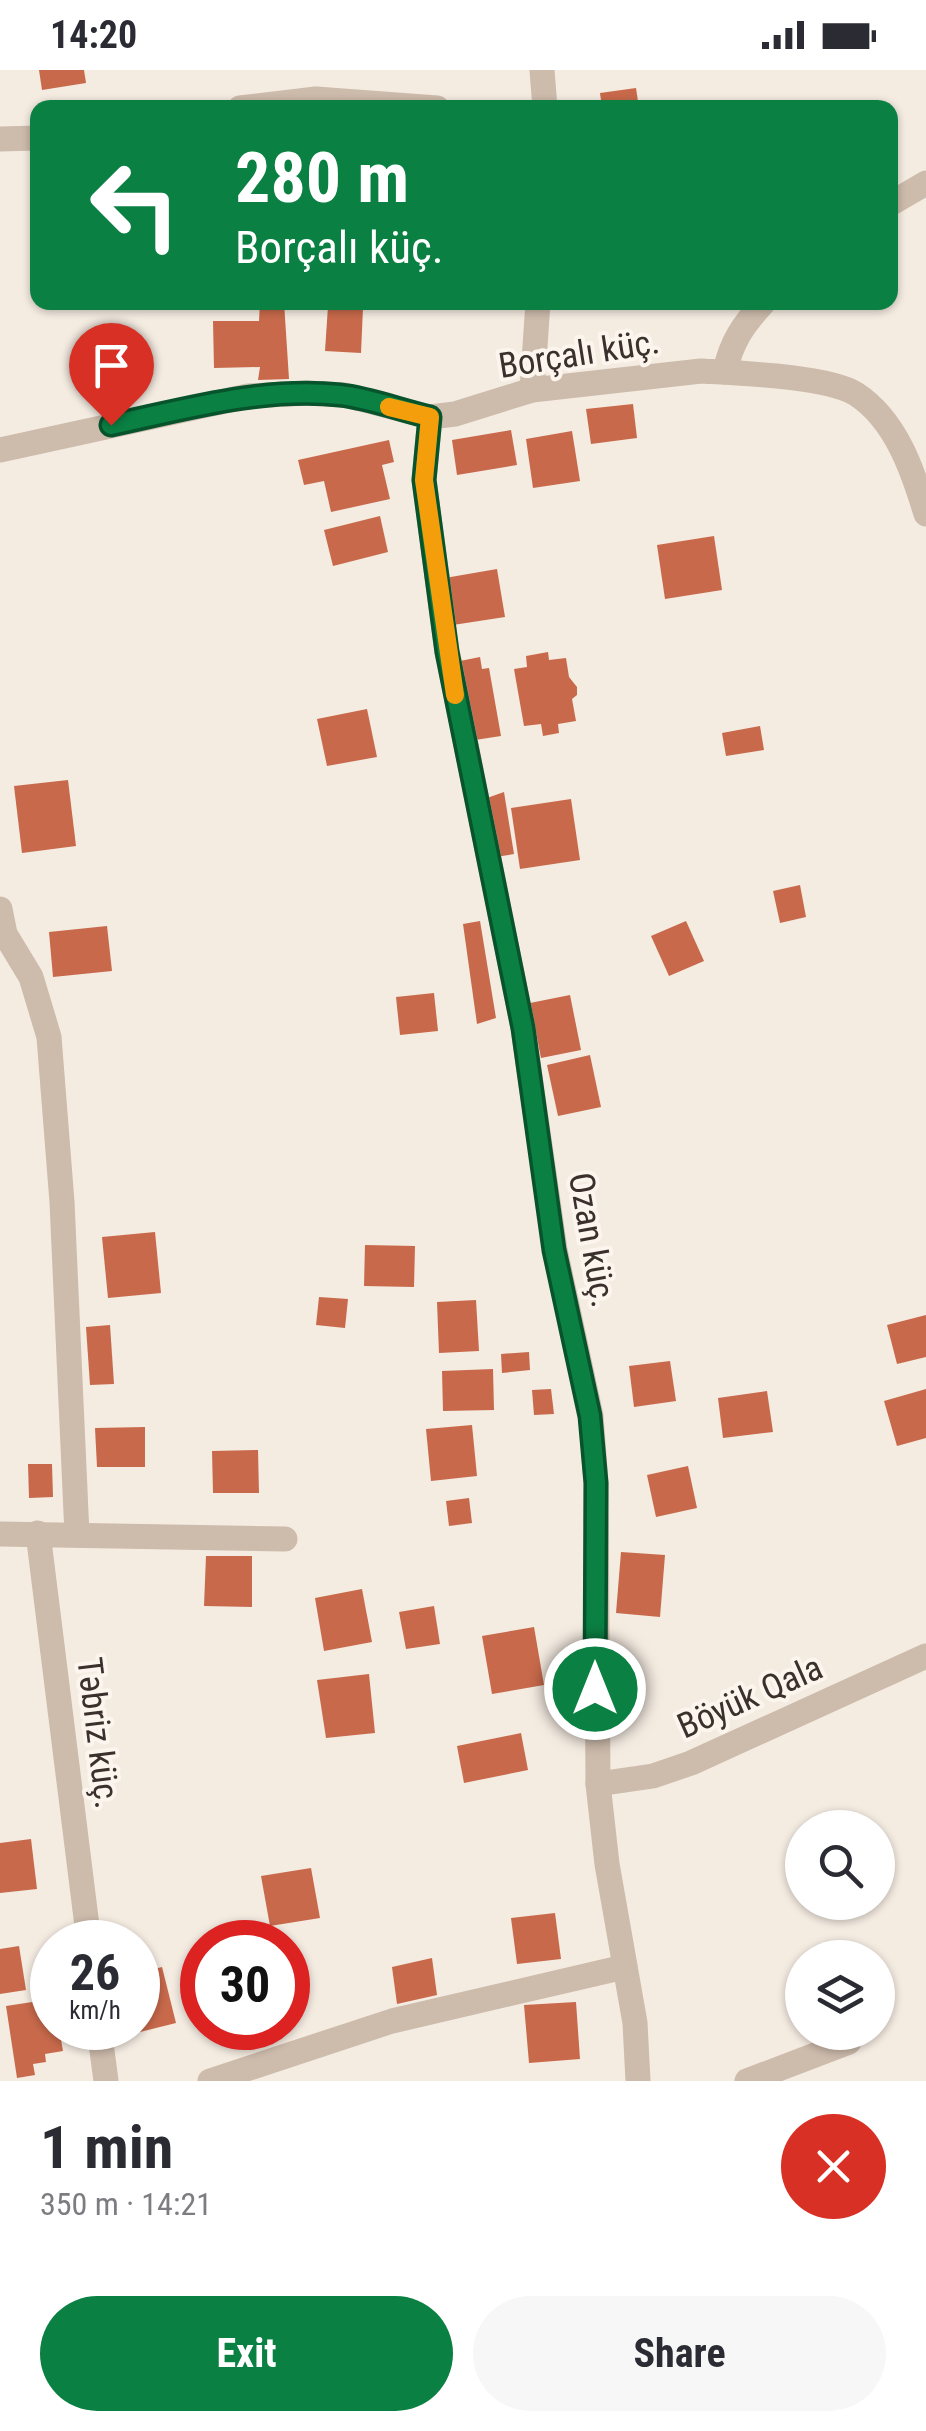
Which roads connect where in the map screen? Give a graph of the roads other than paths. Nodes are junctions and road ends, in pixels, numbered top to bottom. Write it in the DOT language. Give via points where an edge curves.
graph roads {
  1 [pos="542,70"];
  2 [pos="544,100"];
  3 [pos="30,138"];
  4 [pos="0,139"];
  5 [pos="926,183"];
  6 [pos="898,199"];
  7 [pos="537,310"];
  8 [pos="757,310"];
  9 [pos="725,372"];
  10 [pos="532,390"];
  11 [pos="430,417"];
  12 [pos="0,450"];
  13 [pos="926,514"];
  14 [pos="0,909"];
  15 [pos="38,1533"];
  16 [pos="0,1534"];
  17 [pos="78,1535"];
  18 [pos="285,1539"];
  19 [pos="926,1656"];
  20 [pos="598,1784"];
  21 [pos="86,1920"];
  22 [pos="624,1967"];
  23 [pos="102,2050"];
  24 [pos="828,2050"];
  25 [pos="106,2081"];
  26 [pos="210,2081"];
  27 [pos="638,2081"];
  28 [pos="747,2081"];
  1 -- 2 [label="street"];
  3 -- 4 [label="street"];
  5 -- 6 [label="street"];
  7 -- 10 [label="street"];
  8 -- 9 [label="street" via="730,347"];
  9 -- 10 [label="street, Borçalı küç."];
  9 -- 13 [label="street, Borçalı küç." via="853,392 894,436"];
  10 -- 11 [label="street, Borçalı küç."];
  11 -- 12 [label="street, Borçalı küç." via="345,395 248,396"];
  11 -- 20 [label="street, Ozan küç." via="424,480 447,652 523,1028 554,1250 590,1416"];
  14 -- 17 [label="street" via="49,1037"];
  15 -- 16 [label="street"];
  15 -- 17 [label="street"];
  15 -- 21 [label="street, Təbriz küç."];
  17 -- 18 [label="street"];
  19 -- 20 [label="street, Böyük Qala" via="691,1763"];
  20 -- 22 [label="street, Ozan küç."];
  22 -- 26 [label="street" via="392,2021"];
  22 -- 27 [label="street, Ozan küç."];
  23 -- 25 [label="street"];
  24 -- 28 [label="street"];
}
